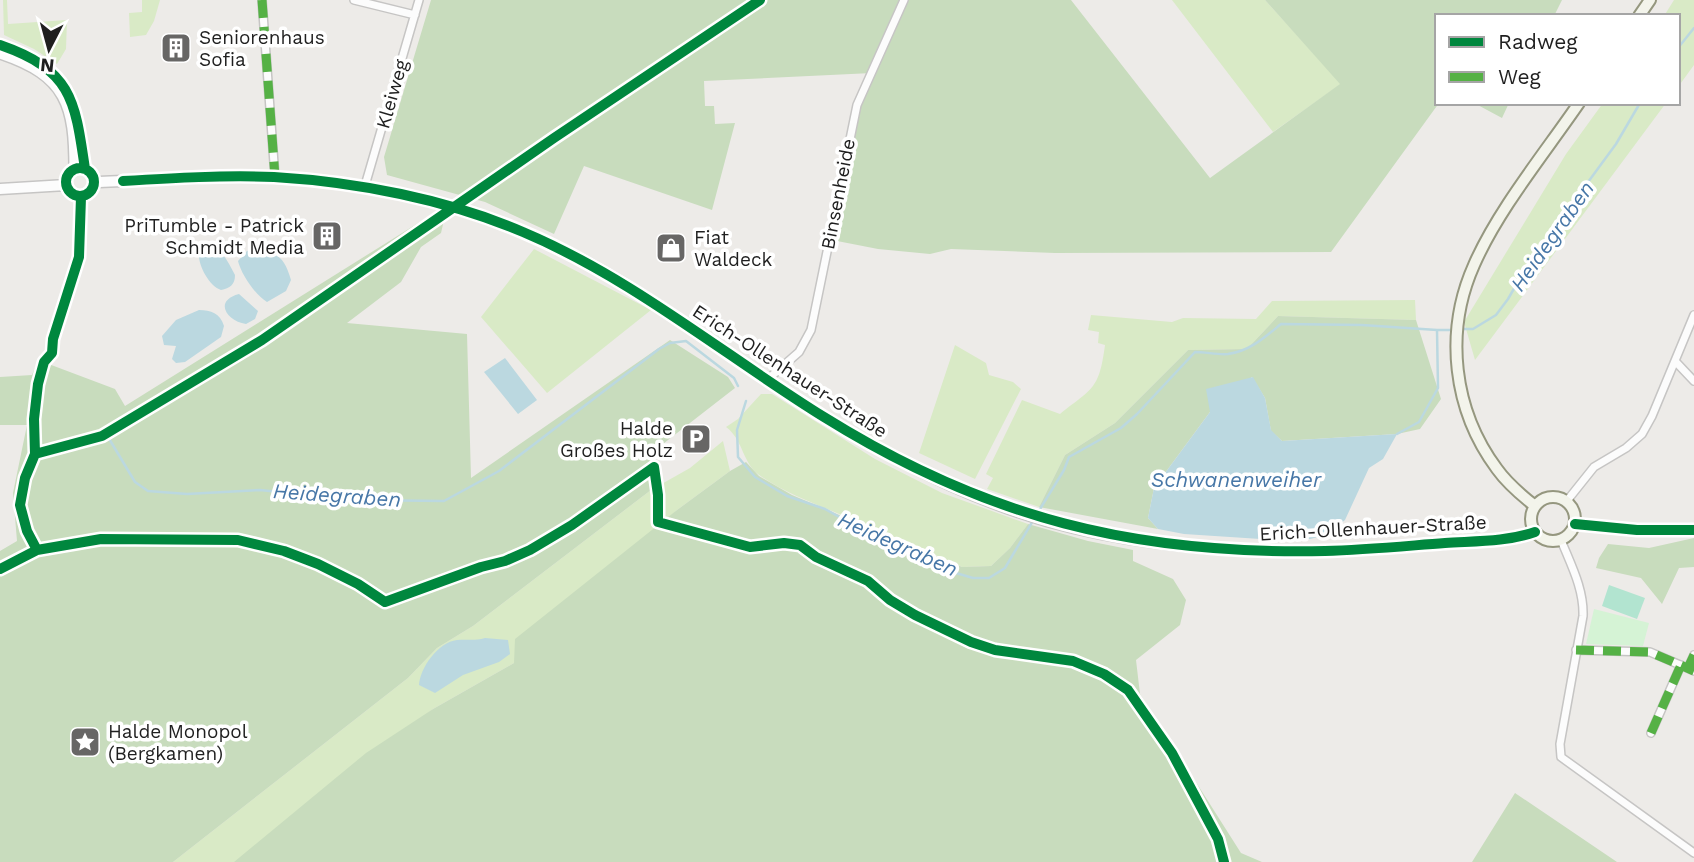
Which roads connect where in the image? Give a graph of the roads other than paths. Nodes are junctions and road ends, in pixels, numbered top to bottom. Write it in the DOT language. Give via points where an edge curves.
graph roads {
  1 [pos="262,0"];
  2 [pos="355,0"];
  3 [pos="419,0"];
  4 [pos="904,0"];
  5 [pos="415,15"];
  6 [pos="0,45"];
  7 [pos="0,55"];
  8 [pos="51,78"];
  9 [pos="1578,105"];
  10 [pos="85,169"];
  11 [pos="73,170"];
  12 [pos="275,177"];
  13 [pos="95,182"];
  14 [pos="66,185"];
  15 [pos="364,188"];
  16 [pos="0,189"];
  17 [pos="81,197"];
  18 [pos="1694,315"];
  19 [pos="52,353"];
  20 [pos="1675,361"];
  21 [pos="767,380"];
  22 [pos="1694,381"];
  23 [pos="1566,502"];
  24 [pos="1535,506"];
  25 [pos="1575,524"];
  26 [pos="1694,530"];
  27 [pos="1535,532"];
  28 [pos="1562,540"];
  29 [pos="1576,650"];
  30 [pos="1694,655"];
  31 [pos="1688,668"];
  32 [pos="1651,733"];
  33 [pos="1694,853"];
  1 -- 12 [label="street"];
  2 -- 5 [label="street"];
  3 -- 5 [label="street, Kleiweg"];
  4 -- 21 [label="street, Binsenheide" via="857,104 811,330 799,352"];
  5 -- 15 [label="street, Kleiweg"];
  6 -- 8 [label="street" via="32,58"];
  7 -- 8 [label="street"];
  8 -- 10 [label="street" via="74,106"];
  8 -- 11 [label="street" via="71,118"];
  9 -- 24 [label="main road" via="1492,230 1473,266 1457,341 1459,387 1472,428 1498,471"];
  10 -- 11 [label="street"];
  10 -- 13 [label="street"];
  11 -- 14 [label="street"];
  12 -- 13 [label="street, Erich-Ollenhauer-Straße"];
  12 -- 15 [label="street, Erich-Ollenhauer-Straße"];
  13 -- 17 [label="street" via="92,191"];
  14 -- 16 [label="street"];
  14 -- 17 [label="street"];
  15 -- 21 [label="street, Erich-Ollenhauer-Straße" via="454,207 566,251 661,307"];
  17 -- 19 [label="street" via="79,257"];
  18 -- 20 [label="street"];
  20 -- 22 [label="street"];
  20 -- 23 [label="street" via="1642,434 1594,467"];
  21 -- 27 [label="street, Erich-Ollenhauer-Straße" via="920,471 972,494 1041,519 1135,540 1250,551 1345,550 1494,540"];
  23 -- 24 [label="main road" via="1553,497"];
  23 -- 25 [label="main road" via="1574,512"];
  24 -- 27 [label="main road" via="1531,519"];
  25 -- 26 [label="street"];
  25 -- 28 [label="main road"];
  27 -- 28 [label="main road" via="1547,541"];
  28 -- 29 [label="street" via="1584,605"];
  29 -- 31 [label="street" via="1641,650"];
  29 -- 33 [label="street" via="1561,757"];
  30 -- 31 [label="street"];
  31 -- 32 [label="street"];
}
